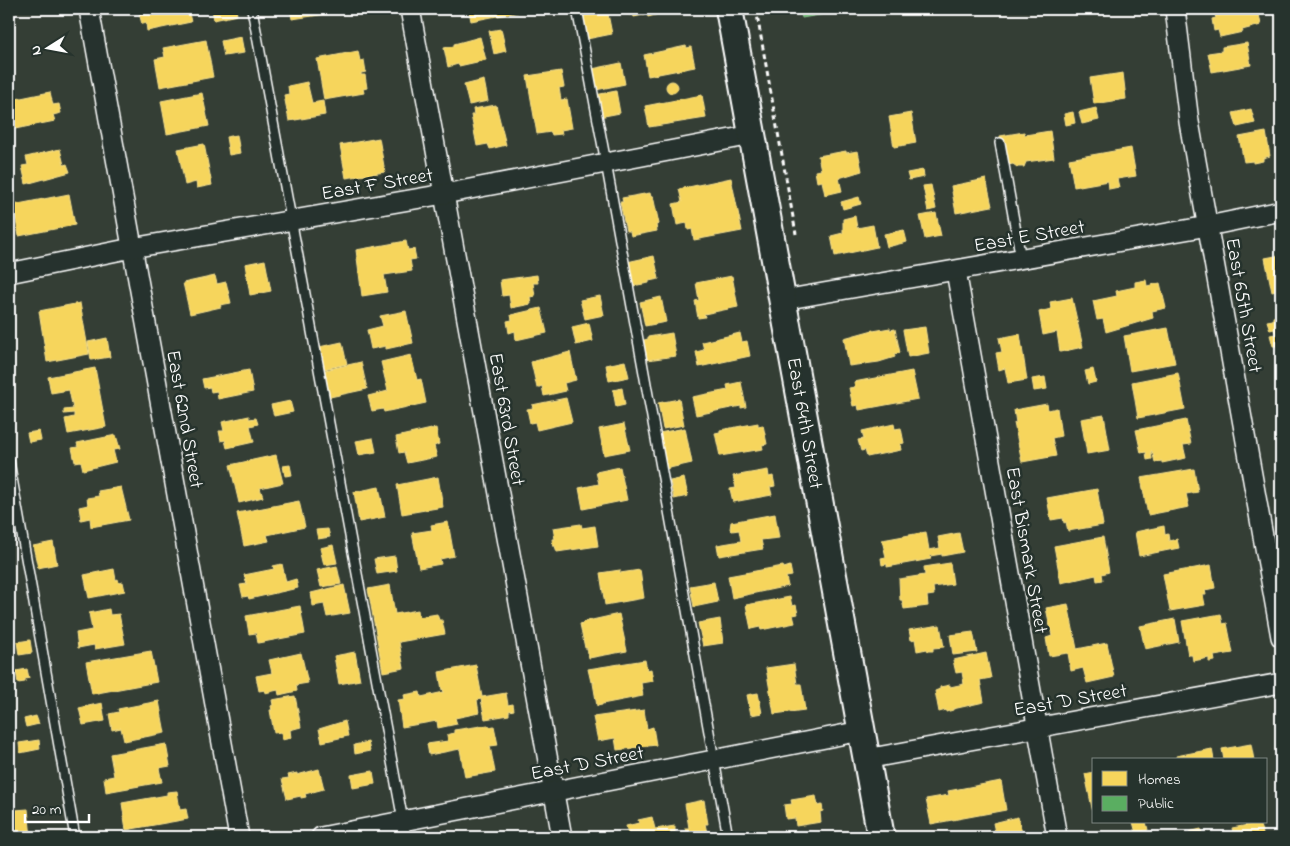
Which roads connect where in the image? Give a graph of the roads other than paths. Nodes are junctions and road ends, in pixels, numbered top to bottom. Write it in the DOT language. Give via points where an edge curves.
graph roads {
  1 [pos="89,9"];
  2 [pos="252,9"];
  3 [pos="410,9"];
  4 [pos="576,9"];
  5 [pos="729,9"];
  6 [pos="1175,9"];
  7 [pos="752,135"];
  8 [pos="1000,143"];
  9 [pos="606,163"];
  10 [pos="444,194"];
  11 [pos="1281,211"];
  12 [pos="291,220"];
  13 [pos="1208,226"];
  14 [pos="132,248"];
  15 [pos="1021,259"];
  16 [pos="956,271"];
  17 [pos="9,273"];
  18 [pos="783,300"];
  19 [pos="9,462"];
  20 [pos="1281,637"];
  21 [pos="1281,684"];
  22 [pos="1037,728"];
  23 [pos="861,731"];
  24 [pos="866,759"];
  25 [pos="714,760"];
  26 [pos="554,791"];
  27 [pos="404,829"];
  28 [pos="75,837"];
  29 [pos="239,837"];
  30 [pos="321,837"];
  31 [pos="562,837"];
  32 [pos="728,837"];
  33 [pos="881,837"];
  34 [pos="1057,837"];
  1 -- 14 [label="street, East 62nd Street"];
  2 -- 12 [label="lane"];
  3 -- 10 [label="street, East 63rd Street"];
  4 -- 9 [label="lane"];
  5 -- 7 [label="street, East 64th Street"];
  6 -- 13 [label="street, East 65th Street" via="1189,122"];
  7 -- 9 [label="street, East F Street"];
  7 -- 18 [label="street, East 64th Street"];
  8 -- 15 [label="lane"];
  9 -- 10 [label="street, East F Street"];
  9 -- 25 [label="lane"];
  10 -- 12 [label="street, East F Street"];
  10 -- 26 [label="street, East 63rd Street"];
  11 -- 13 [label="street, East E Street"];
  12 -- 14 [label="street, East F Street"];
  12 -- 27 [label="lane"];
  13 -- 15 [label="street, East E Street"];
  13 -- 20 [label="street, East 65th Street"];
  14 -- 17 [label="street, East F Street"];
  14 -- 29 [label="street, East 62nd Street"];
  15 -- 16 [label="street, East E Street"];
  16 -- 18 [label="street, East E Street"];
  16 -- 22 [label="street, East Bismark Street"];
  18 -- 23 [label="street, East 64th Street"];
  19 -- 28 [label="lane"];
  21 -- 22 [label="street, East D Street"];
  22 -- 24 [label="street, East D Street"];
  22 -- 34 [label="street, East Bismark Street"];
  23 -- 24 [label="street, East 64th Street"];
  23 -- 25 [label="street, East D Street"];
  24 -- 33 [label="street, East 64th Street"];
  25 -- 26 [label="street, East D Street"];
  25 -- 32 [label="lane"];
  26 -- 27 [label="street, East D Street"];
  26 -- 31 [label="street, East 63rd Street"];
  27 -- 30 [label="street, East D Street"];
}
